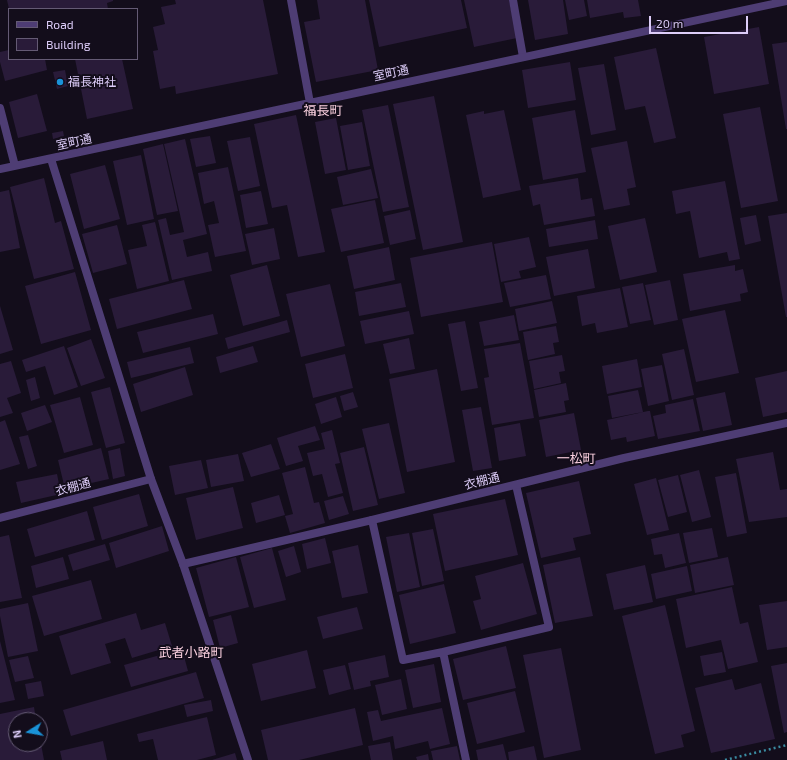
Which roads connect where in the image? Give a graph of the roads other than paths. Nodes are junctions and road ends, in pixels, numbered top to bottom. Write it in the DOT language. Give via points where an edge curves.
graph roads {
  1 [pos="291,0"];
  2 [pos="513,0"];
  3 [pos="787,2"];
  4 [pos="523,57"];
  5 [pos="310,103"];
  6 [pos="0,108"];
  7 [pos="51,159"];
  8 [pos="15,166"];
  9 [pos="0,169"];
  10 [pos="787,423"];
  11 [pos="151,479"];
  12 [pos="516,485"];
  13 [pos="0,518"];
  14 [pos="372,520"];
  15 [pos="183,564"];
  16 [pos="443,652"];
  17 [pos="248,760"];
  18 [pos="466,760"];
  1 -- 5 [label="street"];
  2 -- 4 [label="street"];
  3 -- 4 [label="street, 室町通"];
  4 -- 5 [label="street, 室町通"];
  5 -- 7 [label="street, 室町通"];
  6 -- 8 [label="street"];
  7 -- 8 [label="street, 室町通"];
  7 -- 11 [label="street"];
  8 -- 9 [label="street, 室町通"];
  10 -- 12 [label="street, 衣棚通" via="624,458"];
  11 -- 13 [label="street, 衣棚通"];
  11 -- 15 [label="street"];
  12 -- 14 [label="street, 衣棚通"];
  12 -- 16 [label="street" via="549,627"];
  14 -- 15 [label="street, 衣棚通"];
  14 -- 16 [label="street" via="403,660"];
  15 -- 17 [label="street"];
  16 -- 18 [label="street"];
}
